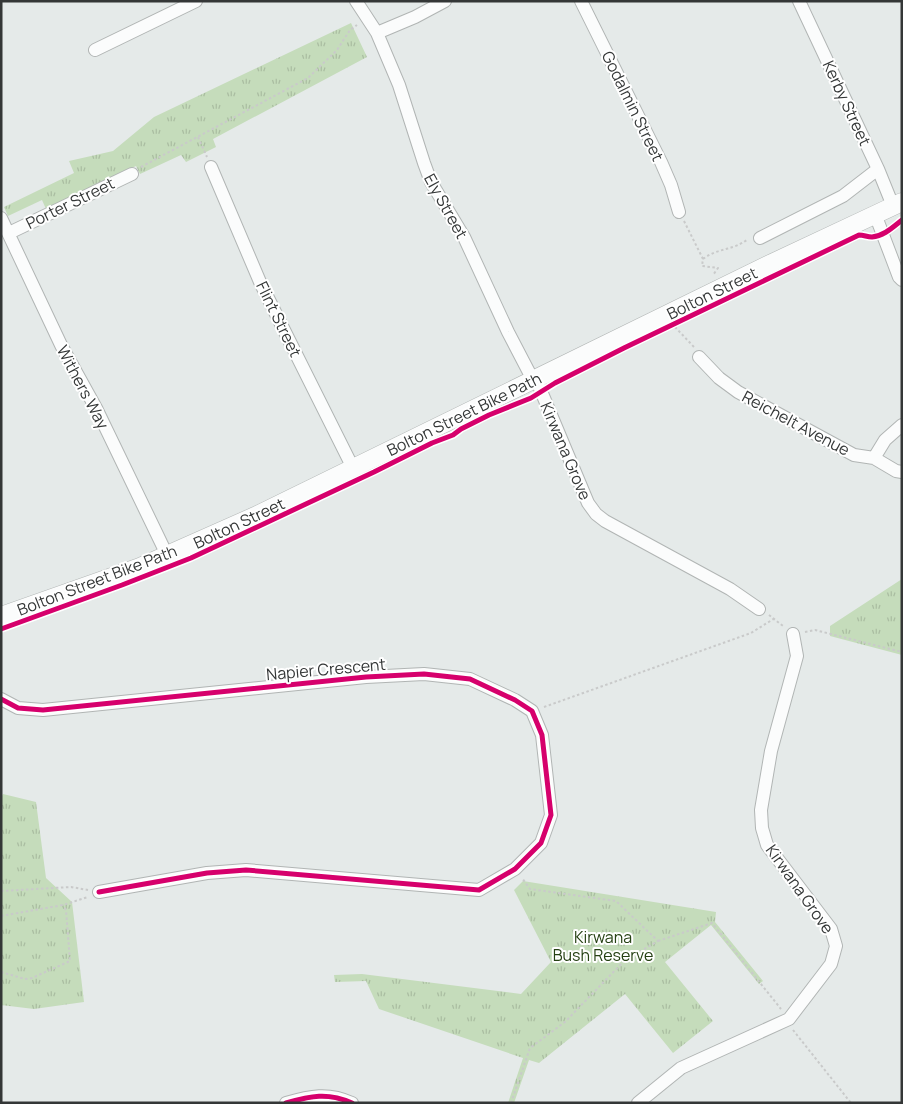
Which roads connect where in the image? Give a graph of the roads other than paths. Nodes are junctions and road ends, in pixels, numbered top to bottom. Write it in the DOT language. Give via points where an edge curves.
graph roads {
  1 [pos="196,1"];
  2 [pos="356,1"];
  3 [pos="445,1"];
  4 [pos="581,1"];
  5 [pos="799,1"];
  6 [pos="377,33"];
  7 [pos="95,50"];
  8 [pos="211,167"];
  9 [pos="878,169"];
  10 [pos="132,174"];
  11 [pos="897,204"];
  12 [pos="679,212"];
  13 [pos="875,214"];
  14 [pos="1,218"];
  15 [pos="9,233"];
  16 [pos="760,238"];
  17 [pos="902,280"];
  18 [pos="699,357"];
  19 [pos="534,380"];
  20 [pos="902,425"];
  21 [pos="874,458"];
  22 [pos="353,468"];
  23 [pos="902,472"];
  24 [pos="167,555"];
  25 [pos="759,609"];
  26 [pos="1,616"];
  27 [pos="793,634"];
  28 [pos="1,699"];
  29 [pos="100,892"];
  30 [pos="286,1103"];
  31 [pos="352,1103"];
  32 [pos="638,1103"];
  1 -- 7 [label="street"];
  2 -- 6 [label="street, Ely Street"];
  3 -- 6 [label="street"];
  4 -- 12 [label="street, Godalmin Street" via="661,162"];
  5 -- 9 [label="street, Kerby Street"];
  6 -- 19 [label="street, Ely Street" via="399,86 431,182 464,237"];
  8 -- 22 [label="street, Flint Street" via="260,282"];
  9 -- 11 [label="street, Kerby Street"];
  9 -- 16 [label="street" via="843,196"];
  10 -- 15 [label="street, Porter Street"];
  11 -- 13 [label="main road, Bolton Street"];
  13 -- 17 [label="street"];
  13 -- 19 [label="main road, Bolton Street"];
  14 -- 15 [label="street, Withers Way"];
  15 -- 24 [label="street, Withers Way" via="61,345"];
  18 -- 21 [label="street, Reichelt Avenue" via="738,392 854,454"];
  19 -- 22 [label="main road, Bolton Street"];
  19 -- 25 [label="street, Kirwana Grove" via="588,503 596,514 730,589"];
  20 -- 21 [label="street" via="885,440"];
  21 -- 23 [label="street, Reichelt Avenue"];
  22 -- 24 [label="main road, Bolton Street"];
  24 -- 26 [label="main road, Bolton Street"];
  27 -- 32 [label="street, Kirwana Grove" via="797,656 771,751 762,828 767,845 831,929 836,946 832,964 789,1019 681,1068"];
  28 -- 29 [label="street, Napier Crescent" via="18,708 43,710 424,674 470,680 515,700 532,711 542,735 551,814 541,843 515,869 479,890 246,870 206,873"];
  30 -- 31 [label="street" via="312,1096 340,1097"];
}
